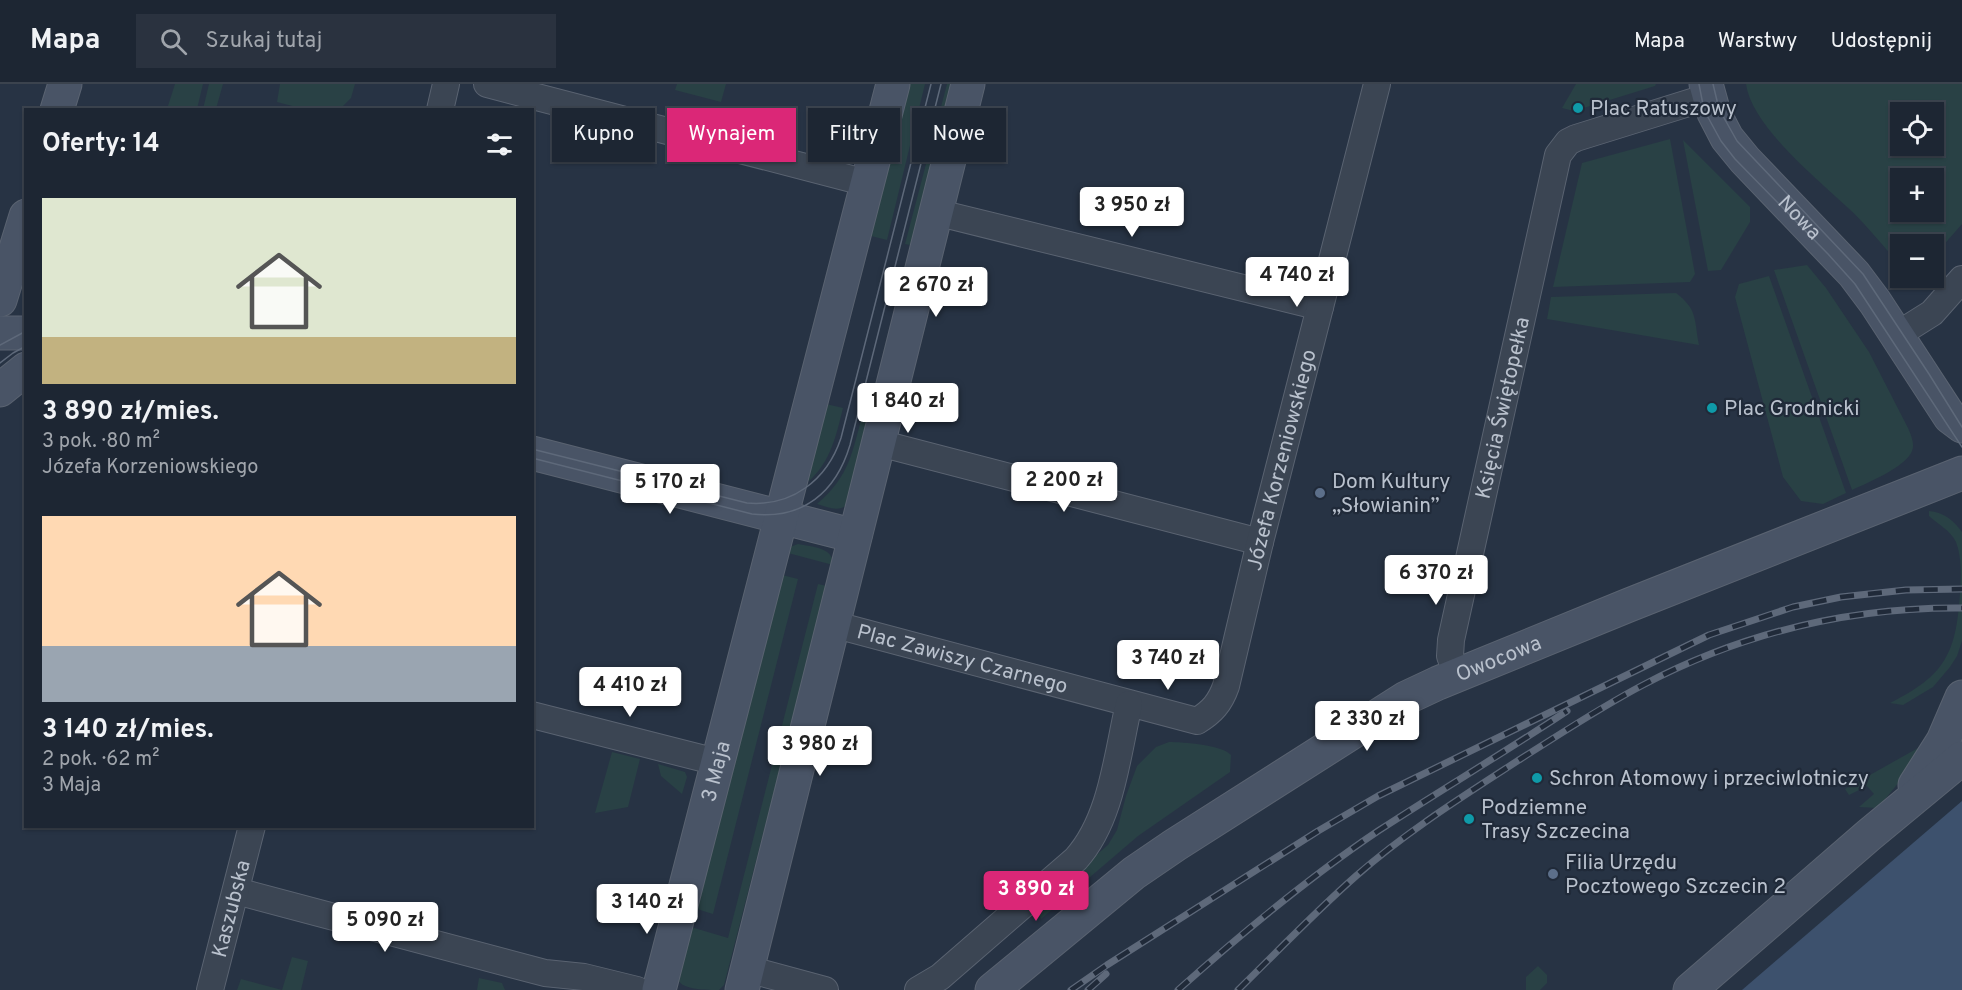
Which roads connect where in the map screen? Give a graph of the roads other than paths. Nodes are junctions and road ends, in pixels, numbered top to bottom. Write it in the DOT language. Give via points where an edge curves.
graph roads {
  1 [pos="65,84"];
  2 [pos="446,84"];
  3 [pos="487,84"];
  4 [pos="893,84"];
  5 [pos="968,84"];
  6 [pos="1377,84"];
  7 [pos="1707,90"];
  8 [pos="58,108"];
  9 [pos="440,108"];
  10 [pos="1568,142"];
  11 [pos="867,183"];
  12 [pos="935,212"];
  13 [pos="24,221"];
  14 [pos="24,222"];
  15 [pos="0,246"];
  16 [pos="1962,279"];
  17 [pos="0,300"];
  18 [pos="1320,307"];
  19 [pos="24,312"];
  20 [pos="0,333"];
  21 [pos="24,333"];
  22 [pos="1897,335"];
  23 [pos="24,371"];
  24 [pos="0,390"];
  25 [pos="1956,422"];
  26 [pos="879,443"];
  27 [pos="534,454"];
  28 [pos="1961,475"];
  29 [pos="782,517"];
  30 [pos="855,536"];
  31 [pos="1260,542"];
  32 [pos="832,624"];
  33 [pos="1456,675"];
  34 [pos="1962,697"];
  35 [pos="1129,704"];
  36 [pos="534,716"];
  37 [pos="1197,721"];
  38 [pos="1962,758"];
  39 [pos="717,762"];
  40 [pos="252,828"];
  41 [pos="1869,835"];
  42 [pos="236,891"];
  43 [pos="745,979"];
  44 [pos="541,982"];
  45 [pos="210,990"];
  46 [pos="637,990"];
  47 [pos="659,990"];
  48 [pos="825,990"];
  49 [pos="918,990"];
  50 [pos="992,990"];
  51 [pos="1690,990"];
  1 -- 8 [label="street"];
  2 -- 9 [label="street"];
  3 -- 11 [label="street"];
  4 -- 11 [label="street, 3 Maja"];
  5 -- 12 [label="street"];
  6 -- 18 [label="street, Józefa Korzeniowskiego"];
  7 -- 10 [label="street, Nowa"];
  7 -- 22 [label="street, Nowa" via="1720,127 1734,147 1846,263"];
  10 -- 33 [label="street, Księcia Świętopełka" via="1555,164 1451,640 1450,656"];
  11 -- 29 [label="street, 3 Maja"];
  12 -- 18 [label="street"];
  12 -- 26 [label="street"];
  13 -- 15 [label="street" via="17,233"];
  14 -- 17 [label="street"];
  16 -- 22 [label="street" via="1932,313"];
  17 -- 19 [label="street"];
  18 -- 31 [label="street, Józefa Korzeniowskiego"];
  20 -- 21 [label="street"];
  22 -- 25 [label="street, Nowa"];
  23 -- 24 [label="street"];
  25 -- 28 [label="street, Nowa"];
  26 -- 30 [label="street"];
  26 -- 31 [label="street"];
  27 -- 29 [label="street"];
  28 -- 33 [label="street, Owocowa" via="1886,501"];
  29 -- 30 [label="street"];
  29 -- 39 [label="street, 3 Maja"];
  30 -- 32 [label="street"];
  31 -- 37 [label="street, Józefa Korzeniowskiego" via="1224,693 1215,708"];
  32 -- 35 [label="street, Plac Zawiszy Czarnego"];
  32 -- 43 [label="street"];
  33 -- 50 [label="street, Owocowa" via="1387,709 1160,855 1114,888"];
  34 -- 41 [label="street" via="1925,770"];
  35 -- 37 [label="street, Plac Zawiszy Czarnego"];
  35 -- 49 [label="street" via="1105,810 1088,845 940,977"];
  36 -- 39 [label="street"];
  38 -- 41 [label="street"];
  39 -- 47 [label="street, 3 Maja"];
  40 -- 42 [label="street, Kaszubska"];
  41 -- 51 [label="street"];
  42 -- 44 [label="street"];
  42 -- 45 [label="street, Kaszubska"];
  43 -- 48 [label="street"];
  44 -- 46 [label="street" via="584,977"];
}
